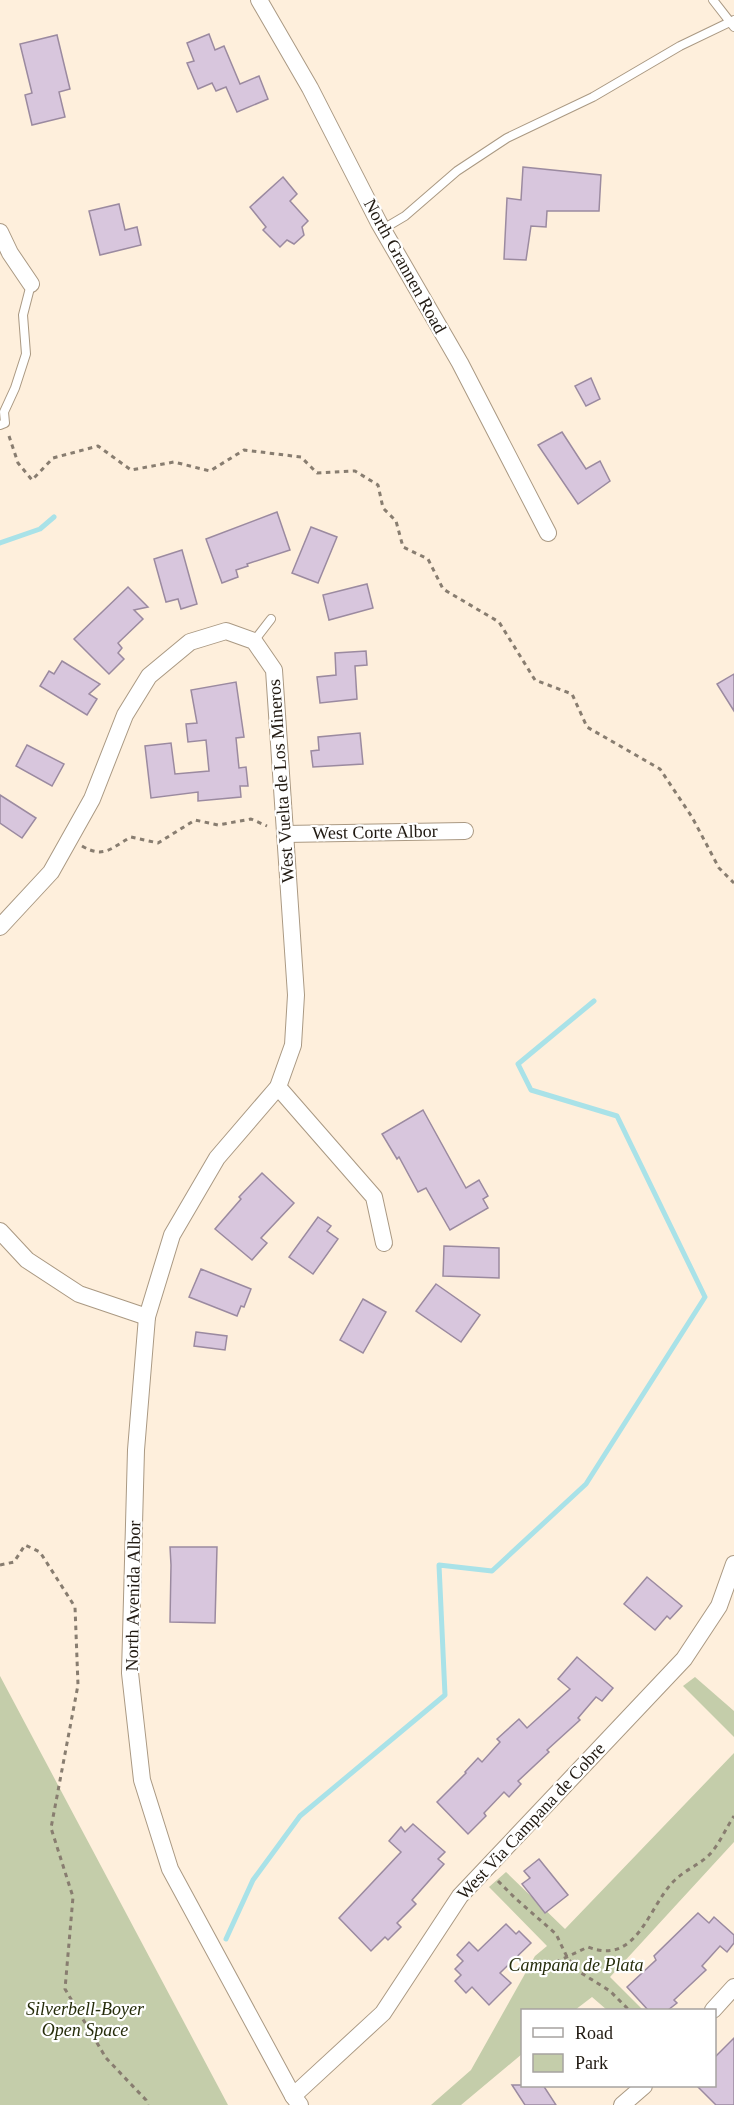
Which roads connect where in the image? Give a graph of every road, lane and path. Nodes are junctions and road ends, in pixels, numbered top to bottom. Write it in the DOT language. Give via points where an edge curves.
graph roads {
  1 [pos="259,0"];
  2 [pos="713,0"];
  3 [pos="733,23"];
  4 [pos="382,229"];
  5 [pos="0,232"];
  6 [pos="31,284"];
  7 [pos="2,424"];
  8 [pos="548,533"];
  9 [pos="271,619"];
  10 [pos="254,640"];
  11 [pos="465,831"];
  12 [pos="285,834"];
  13 [pos="69,839"];
  14 [pos="734,883"];
  15 [pos="0,927"];
  16 [pos="278,1087"];
  17 [pos="0,1231"];
  18 [pos="384,1243"];
  19 [pos="147,1317"];
  20 [pos="734,1564"];
  21 [pos="0,1565"];
  22 [pos="734,1816"];
  23 [pos="486,1868"];
  24 [pos="567,1957"];
  25 [pos="549,1968"];
  26 [pos="734,1987"];
  27 [pos="628,2009"];
  28 [pos="713,2009"];
  29 [pos="642,2087"];
  30 [pos="296,2101"];
  31 [pos="148,2105"];
  32 [pos="622,2105"];
  1 -- 4 [label="street, North Grannen Road" via="310,88"];
  2 -- 3 [label="lane"];
  3 -- 4 [label="lane" via="680,46 593,97 507,138 457,171 405,216"];
  4 -- 8 [label="street, North Grannen Road" via="460,363"];
  5 -- 6 [label="street"];
  6 -- 7 [label="lane" via="23,315 26,354"];
  7 -- 14 [label="path" via="18,463 32,480 53,458 98,446 131,470 174,462 210,471 244,450 301,457 317,473 355,471 378,485 383,508 396,522 403,547 428,559 443,589 499,622 535,680 572,694 587,727 660,769 693,818 719,868"];
  9 -- 10 [label="lane"];
  10 -- 12 [label="street, West Vuelta de Los Mineros" via="274,670"];
  10 -- 13 [label="street" via="226,631 190,642 149,676 125,715 92,800"];
  11 -- 12 [label="street, West Corte Albor"];
  12 -- 13 [label="path" via="251,819 218,825 195,820 158,843 131,837 102,854"];
  12 -- 16 [label="street, West Vuelta de Los Mineros" via="296,994 293,1045"];
  13 -- 15 [label="street" via="51,872"];
  16 -- 18 [label="street" via="374,1197"];
  16 -- 19 [label="street, North Avenida Albor" via="217,1158 172,1235"];
  17 -- 19 [label="street" via="27,1260 79,1294"];
  19 -- 30 [label="street, North Avenida Albor" via="136,1450 130,1673 142,1780 170,1869"];
  20 -- 23 [label="street, West Via Campana de Cobre" via="719,1606 684,1659"];
  21 -- 31 [label="path" via="14,1562 24,1545 40,1552 75,1607 78,1685 51,1828 73,1897 65,1989 106,2058"];
  22 -- 24 [label="path" via="709,1855 674,1881 647,1924 623,1948 597,1951 588,1947"];
  23 -- 24 [label="path" via="556,1934"];
  23 -- 30 [label="street, West Via Campana de Cobre" via="459,1896 383,2013"];
  24 -- 25 [label="path"];
  24 -- 27 [label="path" via="578,1971 610,1991"];
  26 -- 28 [label="street"];
  29 -- 32 [label="street"];
}
